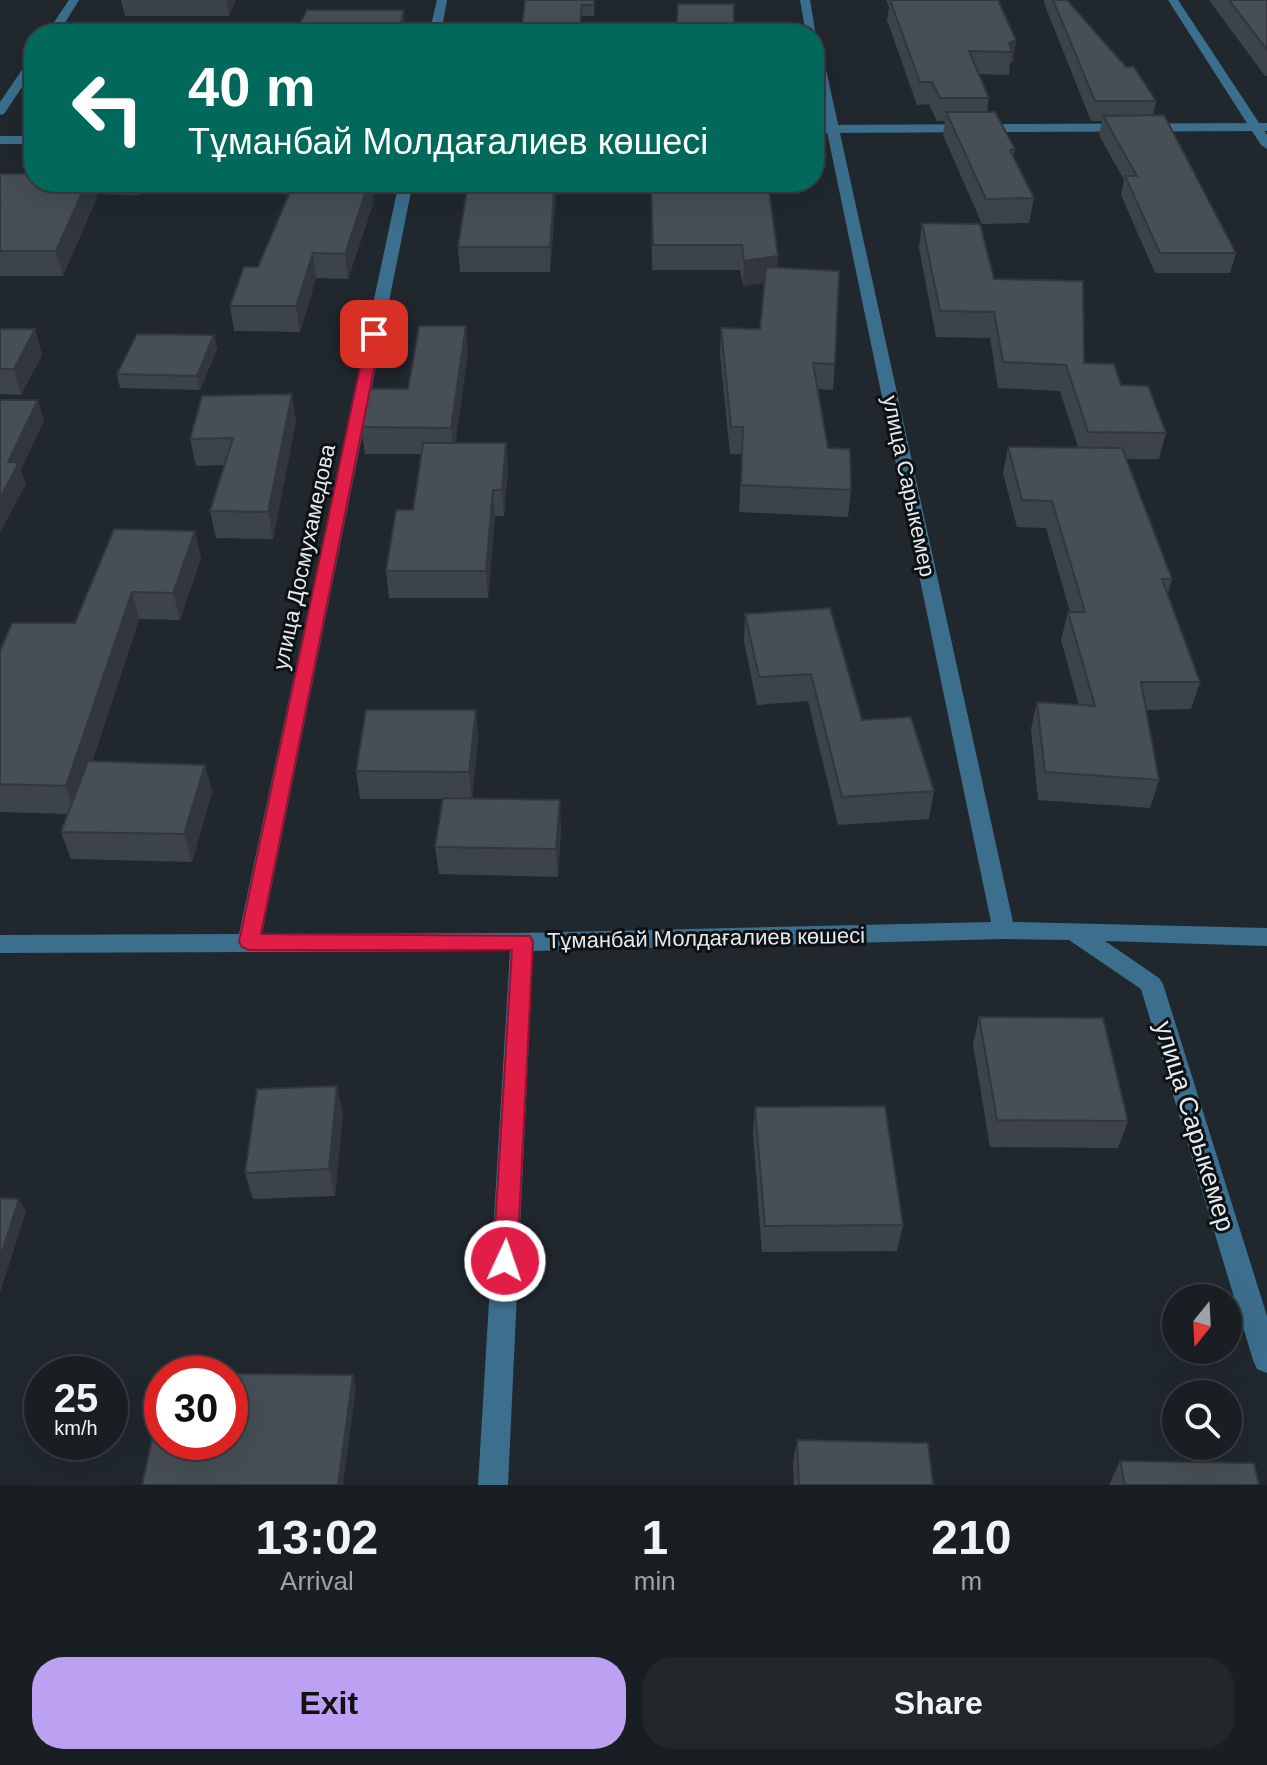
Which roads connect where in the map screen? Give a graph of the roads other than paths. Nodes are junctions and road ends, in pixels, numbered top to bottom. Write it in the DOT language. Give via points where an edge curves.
graph roads {
  1 [pos="74,0"];
  2 [pos="442,0"];
  3 [pos="805,0"];
  4 [pos="1173,0"];
  5 [pos="58,24"];
  6 [pos="437,24"];
  7 [pos="810,24"];
  8 [pos="24,75"];
  9 [pos="824,90"];
  10 [pos="0,111"];
  11 [pos="1261,127"];
  12 [pos="824,129"];
  13 [pos="832,129"];
  14 [pos="0,140"];
  15 [pos="24,140"];
  16 [pos="1267,145"];
  17 [pos="404,192"];
  18 [pos="1004,930"];
  19 [pos="1071,930"];
  20 [pos="1267,937"];
  21 [pos="249,942"];
  22 [pos="522,942"];
  23 [pos="0,944"];
  24 [pos="1267,1360"];
  25 [pos="493,1485"];
  1 -- 5 [label="street"];
  2 -- 6 [label="street"];
  3 -- 7 [label="street"];
  4 -- 11 [label="street"];
  8 -- 10 [label="street"];
  9 -- 13 [label="street, улица Сарыкемер"];
  11 -- 13 [label="street"];
  11 -- 16 [label="street"];
  12 -- 13 [label="street"];
  13 -- 18 [label="street, улица Сарыкемер"];
  14 -- 15 [label="street"];
  17 -- 21 [label="street, улица Досмухамедова"];
  18 -- 19 [label="street, Тұманбай Молдағалиев көшесі"];
  18 -- 22 [label="street, Тұманбай Молдағалиев көшесі"];
  19 -- 20 [label="street, Тұманбай Молдағалиев көшесі"];
  19 -- 24 [label="street, улица Сарыкемер" via="1151,984"];
  21 -- 22 [label="street, Тұманбай Молдағалиев көшесі"];
  21 -- 23 [label="street, Тұманбай Молдағалиев көшесі"];
  22 -- 25 [label="street"];
}
